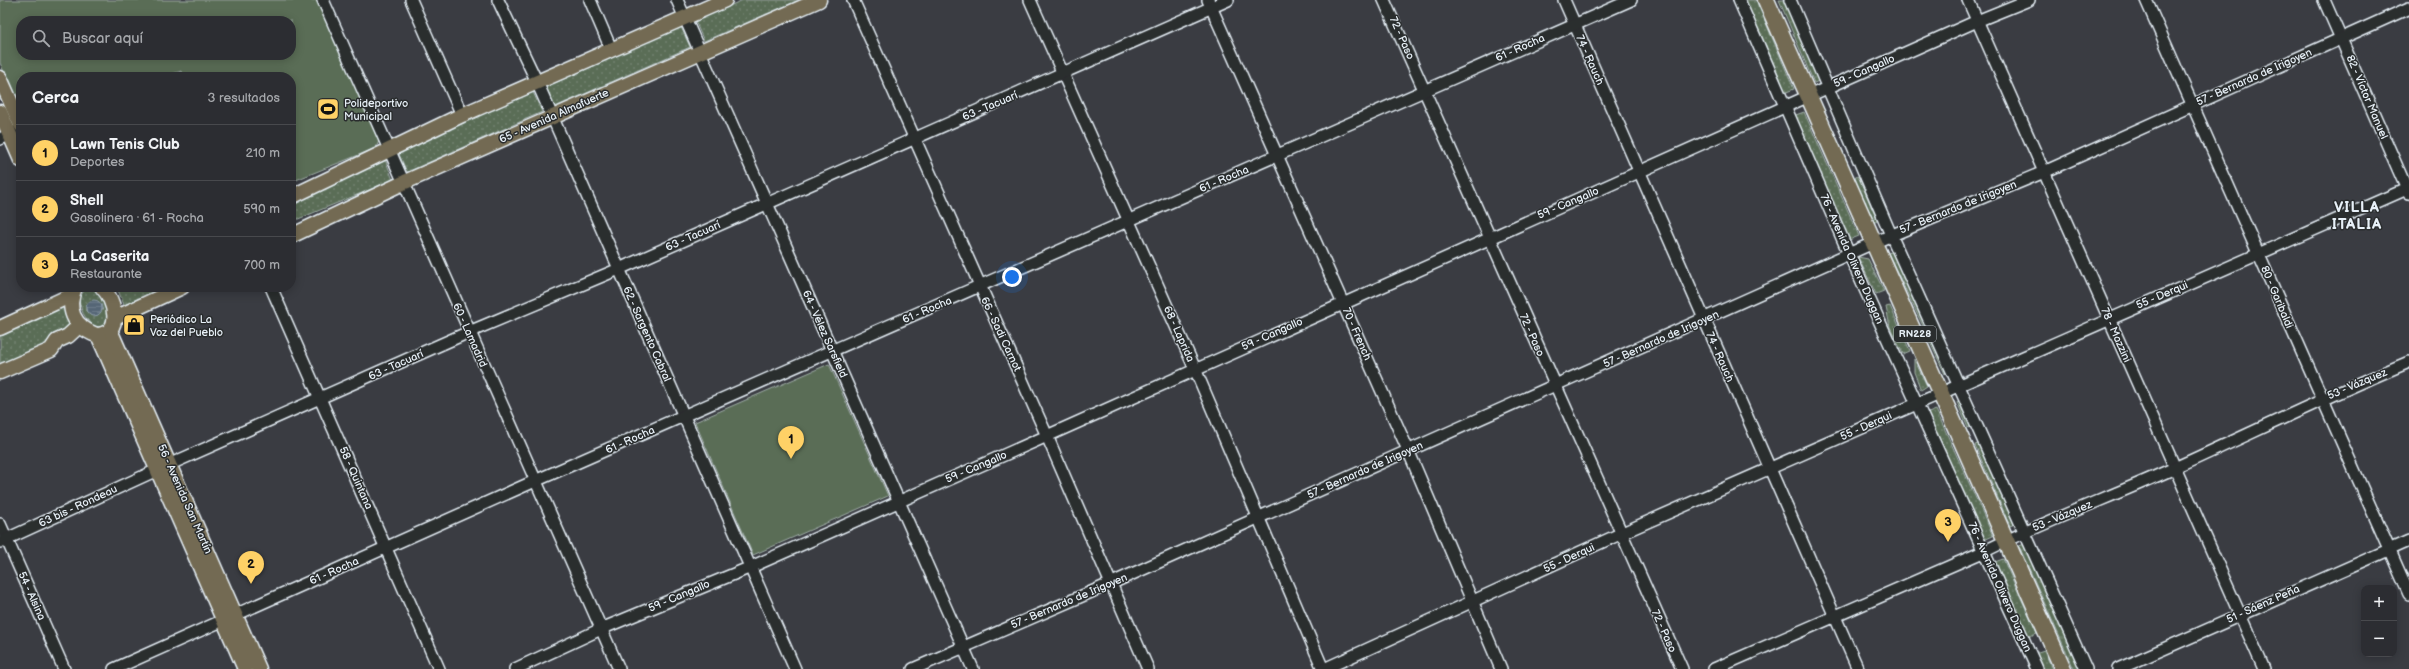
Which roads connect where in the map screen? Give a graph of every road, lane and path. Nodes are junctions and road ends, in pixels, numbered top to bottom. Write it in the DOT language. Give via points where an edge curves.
graph roads {
  1 [pos="323,0"];
  2 [pos="411,0"];
  3 [pos="498,0"];
  4 [pos="590,0"];
  5 [pos="677,0"];
  6 [pos="725,0"];
  7 [pos="819,0"];
  8 [pos="853,0"];
  9 [pos="1030,0"];
  10 [pos="1228,0"];
  11 [pos="1384,0"];
  12 [pos="1564,0"];
  13 [pos="1631,0"];
  14 [pos="1739,0"];
  15 [pos="1766,0"];
  16 [pos="1790,0"];
  17 [pos="1968,0"];
  18 [pos="2029,0"];
  19 [pos="2146,0"];
  20 [pos="2324,0"];
  21 [pos="1210,4"];
  22 [pos="2409,8"];
  23 [pos="685,18"];
  24 [pos="1977,21"];
  25 [pos="1575,24"];
  26 [pos="2342,39"];
  27 [pos="611,49"];
  28 [pos="700,52"];
  29 [pos="1063,74"];
  30 [pos="0,78"];
  31 [pos="537,82"];
  32 [pos="1827,88"];
  33 [pos="1425,90"];
  34 [pos="1810,97"];
  35 [pos="2192,105"];
  36 [pos="1784,106"];
  37 [pos="0,112"];
  38 [pos="16,114"];
  39 [pos="462,115"];
  40 [pos="552,117"];
  41 [pos="10,134"];
  42 [pos="915,138"];
  43 [pos="16,148"];
  44 [pos="389,150"];
  45 [pos="1277,156"];
  46 [pos="1640,172"];
  47 [pos="2044,172"];
  48 [pos="405,182"];
  49 [pos="2408,190"];
  50 [pos="296,195"];
  51 [pos="766,203"];
  52 [pos="1128,220"];
  53 [pos="296,234"];
  54 [pos="1891,235"];
  55 [pos="1489,237"];
  56 [pos="1873,242"];
  57 [pos="1849,254"];
  58 [pos="2258,254"];
  59 [pos="619,269"];
  60 [pos="979,288"];
  61 [pos="72,292"];
  62 [pos="74,292"];
  63 [pos="105,292"];
  64 [pos="173,292"];
  65 [pos="274,292"];
  66 [pos="1343,303"];
  67 [pos="2108,318"];
  68 [pos="1704,320"];
  69 [pos="80,326"];
  70 [pos="0,328"];
  71 [pos="108,328"];
  72 [pos="468,332"];
  73 [pos="833,351"];
  74 [pos="2409,362"];
  75 [pos="1195,369"];
  76 [pos="0,372"];
  77 [pos="1960,385"];
  78 [pos="1554,386"];
  79 [pos="1941,393"];
  80 [pos="320,399"];
  81 [pos="2321,399"];
  82 [pos="1917,404"];
  83 [pos="683,417"];
  84 [pos="1047,436"];
  85 [pos="1408,450"];
  86 [pos="163,467"];
  87 [pos="2176,467"];
  88 [pos="1769,469"];
  89 [pos="535,481"];
  90 [pos="899,500"];
  91 [pos="1258,517"];
  92 [pos="0,524"];
  93 [pos="2023,532"];
  94 [pos="1620,534"];
  95 [pos="3,540"];
  96 [pos="2006,541"];
  97 [pos="2409,541"];
  98 [pos="387,548"];
  99 [pos="2389,550"];
  100 [pos="1985,551"];
  101 [pos="750,566"];
  102 [pos="1112,583"];
  103 [pos="2409,594"];
  104 [pos="1472,603"];
  105 [pos="2240,614"];
  106 [pos="1835,615"];
  107 [pos="230,618"];
  108 [pos="601,629"];
  109 [pos="964,647"];
  110 [pos="64,669"];
  111 [pos="114,669"];
  112 [pos="245,669"];
  113 [pos="259,669"];
  114 [pos="439,669"];
  115 [pos="515,669"];
  116 [pos="619,669"];
  117 [pos="795,669"];
  118 [pos="913,669"];
  119 [pos="973,669"];
  120 [pos="1148,669"];
  121 [pos="1324,669"];
  122 [pos="1501,669"];
  123 [pos="1682,669"];
  124 [pos="1714,669"];
  125 [pos="1858,669"];
  126 [pos="2037,669"];
  127 [pos="2064,669"];
  128 [pos="2086,669"];
  129 [pos="2118,669"];
  130 [pos="2264,669"];
  1 -- 44 [label="street, 60 - Lamadrid"];
  2 -- 39 [label="street"];
  3 -- 31 [label="street, 62 - Sargento Cabral"];
  4 -- 27 [label="street"];
  5 -- 23 [label="street, 64 - Vélez Sarsfield"];
  6 -- 23 [label="main road"];
  7 -- 28 [label="main road, 65 - Avenida Almafuerte"];
  8 -- 42 [label="street, 66 - Sadi Carnot"];
  9 -- 29 [label="street, 68 - Laprida"];
  10 -- 21 [label="street, 63 - Tacuarí"];
  11 -- 33 [label="street, 72 - Paso"];
  12 -- 25 [label="street, 74 - Rauch"];
  13 -- 25 [label="street, 61 - Rocha"];
  14 -- 36 [label="street, 76 - Avenida Olivero Duggan"];
  15 -- 34 [label="highway, RN228"];
  16 -- 32 [label="street"];
  17 -- 24 [label="street, 78 - Mazzini"];
  18 -- 24 [label="street, 59 - Cangallo"];
  19 -- 35 [label="street, 80 - Garibaldi"];
  20 -- 26 [label="street, 82 - Víctor Manuel"];
  21 -- 29 [label="street, 63 - Tacuarí"];
  21 -- 45 [label="street, 70 - French"];
  22 -- 26 [label="street, 57 - Bernardo de Irigoyen"];
  23 -- 27 [label="main road"];
  23 -- 28 [label="street, 64 - Vélez Sarsfield"];
  24 -- 32 [label="street, 59 - Cangallo"];
  24 -- 47 [label="street, 78 - Mazzini"];
  25 -- 33 [label="street, 61 - Rocha"];
  25 -- 46 [label="street, 74 - Rauch"];
  26 -- 35 [label="street, 57 - Bernardo de Irigoyen"];
  26 -- 49 [label="street, 82 - Víctor Manuel"];
  27 -- 31 [label="main road"];
  28 -- 40 [label="main road, 65 - Avenida Almafuerte"];
  28 -- 51 [label="street, 64 - Vélez Sarsfield"];
  29 -- 42 [label="street, 63 - Tacuarí"];
  29 -- 52 [label="street, 68 - Laprida"];
  30 -- 38 [label="main road"];
  31 -- 39 [label="main road"];
  31 -- 40 [label="street, 62 - Sargento Cabral"];
  32 -- 34 [label="street, 59 - Cangallo"];
  32 -- 54 [label="street"];
  33 -- 45 [label="street, 61 - Rocha"];
  33 -- 55 [label="street, 72 - Paso"];
  34 -- 36 [label="street, 59 - Cangallo"];
  34 -- 56 [label="highway, RN228"];
  35 -- 47 [label="street, 57 - Bernardo de Irigoyen"];
  35 -- 58 [label="street, 80 - Garibaldi"];
  36 -- 46 [label="street, 59 - Cangallo"];
  36 -- 57 [label="street, 76 - Avenida Olivero Duggan"];
  37 -- 41 [label="main road"];
  39 -- 44 [label="main road"];
  40 -- 48 [label="main road, 65 - Avenida Almafuerte"];
  40 -- 59 [label="street, 62 - Sargento Cabral"];
  41 -- 43 [label="main road"];
  42 -- 51 [label="street, 63 - Tacuarí"];
  42 -- 60 [label="street, 66 - Sadi Carnot"];
  44 -- 48 [label="street, 60 - Lamadrid"];
  44 -- 50 [label="main road"];
  45 -- 52 [label="street, 61 - Rocha"];
  45 -- 66 [label="street, 70 - French"];
  46 -- 55 [label="street, 59 - Cangallo"];
  46 -- 68 [label="street, 74 - Rauch"];
  47 -- 54 [label="street, 57 - Bernardo de Irigoyen"];
  47 -- 67 [label="street, 78 - Mazzini"];
  48 -- 53 [label="main road, 65 - Avenida Almafuerte"];
  48 -- 72 [label="street, 60 - Lamadrid"];
  49 -- 58 [label="street, 55 - Derqui"];
  51 -- 59 [label="street, 63 - Tacuarí"];
  51 -- 73 [label="street, 64 - Vélez Sarsfield"];
  52 -- 60 [label="street, 61 - Rocha"];
  52 -- 75 [label="street, 68 - Laprida"];
  54 -- 56 [label="street, 57 - Bernardo de Irigoyen"];
  54 -- 77 [label="street"];
  55 -- 66 [label="street, 59 - Cangallo"];
  55 -- 78 [label="street, 72 - Paso"];
  56 -- 57 [label="street, 57 - Bernardo de Irigoyen"];
  56 -- 79 [label="highway, RN228"];
  57 -- 68 [label="street, 57 - Bernardo de Irigoyen"];
  57 -- 82 [label="street, 76 - Avenida Olivero Duggan"];
  58 -- 67 [label="street, 55 - Derqui"];
  58 -- 81 [label="street, 80 - Garibaldi"];
  59 -- 72 [label="street, 63 - Tacuarí"];
  59 -- 83 [label="street, 62 - Sargento Cabral"];
  60 -- 73 [label="street, 61 - Rocha"];
  60 -- 84 [label="street, 66 - Sadi Carnot"];
  61 -- 70 [label="main road"];
  62 -- 69 [label="main road" via="71,307"];
  63 -- 71 [label="main road, 56 - Avenida San Martín" via="112,303"];
  64 -- 71 [label="main road"];
  65 -- 80 [label="street, 58 - Quintana"];
  66 -- 75 [label="street, 59 - Cangallo"];
  66 -- 85 [label="street, 70 - French"];
  67 -- 77 [label="street, 55 - Derqui"];
  67 -- 87 [label="street, 78 - Mazzini"];
  68 -- 78 [label="street, 57 - Bernardo de Irigoyen"];
  68 -- 88 [label="street, 74 - Rauch"];
  69 -- 71 [label="main road" via="88,332"];
  69 -- 76 [label="main road" via="57,341 50,350"];
  71 -- 86 [label="main road, 56 - Avenida San Martín"];
  72 -- 80 [label="street, 63 - Tacuarí"];
  72 -- 89 [label="street, 60 - Lamadrid"];
  73 -- 83 [label="street, 61 - Rocha"];
  73 -- 90 [label="street, 64 - Vélez Sarsfield"];
  74 -- 81 [label="street, 53 - Vázquez"];
  75 -- 84 [label="street, 59 - Cangallo"];
  75 -- 91 [label="street, 68 - Laprida"];
  77 -- 79 [label="street, 55 - Derqui"];
  77 -- 93 [label="street"];
  78 -- 85 [label="street, 57 - Bernardo de Irigoyen"];
  78 -- 94 [label="street, 72 - Paso"];
  79 -- 82 [label="street, 55 - Derqui"];
  79 -- 96 [label="highway, RN228"];
  80 -- 86 [label="street, 63 - Tacuarí"];
  80 -- 98 [label="street, 58 - Quintana"];
  81 -- 87 [label="street, 53 - Vázquez"];
  81 -- 99 [label="street, 80 - Garibaldi"];
  82 -- 88 [label="street, 55 - Derqui"];
  82 -- 100 [label="street, 76 - Avenida Olivero Duggan"];
  83 -- 89 [label="street, 61 - Rocha"];
  83 -- 101 [label="street, 62 - Sargento Cabral"];
  84 -- 90 [label="street, 59 - Cangallo"];
  84 -- 102 [label="street, 66 - Sadi Carnot"];
  85 -- 91 [label="street, 57 - Bernardo de Irigoyen"];
  85 -- 104 [label="street, 70 - French"];
  86 -- 95 [label="street, 63 bis - Rondeau"];
  86 -- 107 [label="main road, 56 - Avenida San Martín"];
  87 -- 93 [label="street, 53 - Vázquez"];
  87 -- 105 [label="street, 78 - Mazzini"];
  88 -- 94 [label="street, 55 - Derqui"];
  88 -- 106 [label="street, 74 - Rauch"];
  89 -- 98 [label="street, 61 - Rocha"];
  89 -- 108 [label="street, 60 - Lamadrid"];
  90 -- 101 [label="street, 59 - Cangallo"];
  90 -- 109 [label="street, 64 - Vélez Sarsfield"];
  91 -- 102 [label="street, 57 - Bernardo de Irigoyen"];
  91 -- 121 [label="street, 68 - Laprida"];
  92 -- 95 [label="street, 54 - Alsina"];
  93 -- 96 [label="street, 53 - Vázquez"];
  93 -- 128 [label="street"];
  94 -- 104 [label="street, 55 - Derqui"];
  94 -- 123 [label="street, 72 - Paso"];
  95 -- 110 [label="street, 54 - Alsina"];
  96 -- 100 [label="street, 53 - Vázquez"];
  96 -- 127 [label="highway, RN228"];
  97 -- 99 [label="street, 51 - Sáenz Peña"];
  98 -- 107 [label="street, 61 - Rocha"];
  98 -- 114 [label="street, 58 - Quintana"];
  99 -- 103 [label="street, 80 - Garibaldi"];
  99 -- 105 [label="street, 51 - Sáenz Peña"];
  100 -- 106 [label="street, 53 - Vázquez"];
  100 -- 126 [label="street, 76 - Avenida Olivero Duggan"];
  101 -- 108 [label="street, 59 - Cangallo"];
  101 -- 117 [label="street, 62 - Sargento Cabral"];
  102 -- 109 [label="street, 57 - Bernardo de Irigoyen"];
  102 -- 120 [label="street, 66 - Sadi Carnot"];
  104 -- 121 [label="street, 55 - Derqui"];
  104 -- 122 [label="street, 70 - French"];
  105 -- 129 [label="street, 51 - Sáenz Peña"];
  105 -- 130 [label="street, 78 - Mazzini"];
  106 -- 124 [label="street, 53 - Vázquez"];
  106 -- 125 [label="street, 74 - Rauch"];
  107 -- 111 [label="street, 61 - Rocha"];
  107 -- 112 [label="main road, 56 - Avenida San Martín"];
  107 -- 113 [label="main road, 56 - Avenida San Martín"];
  108 -- 115 [label="street, 59 - Cangallo"];
  108 -- 116 [label="street, 60 - Lamadrid"];
  109 -- 118 [label="street, 57 - Bernardo de Irigoyen"];
  109 -- 119 [label="street, 64 - Vélez Sarsfield"];
}
